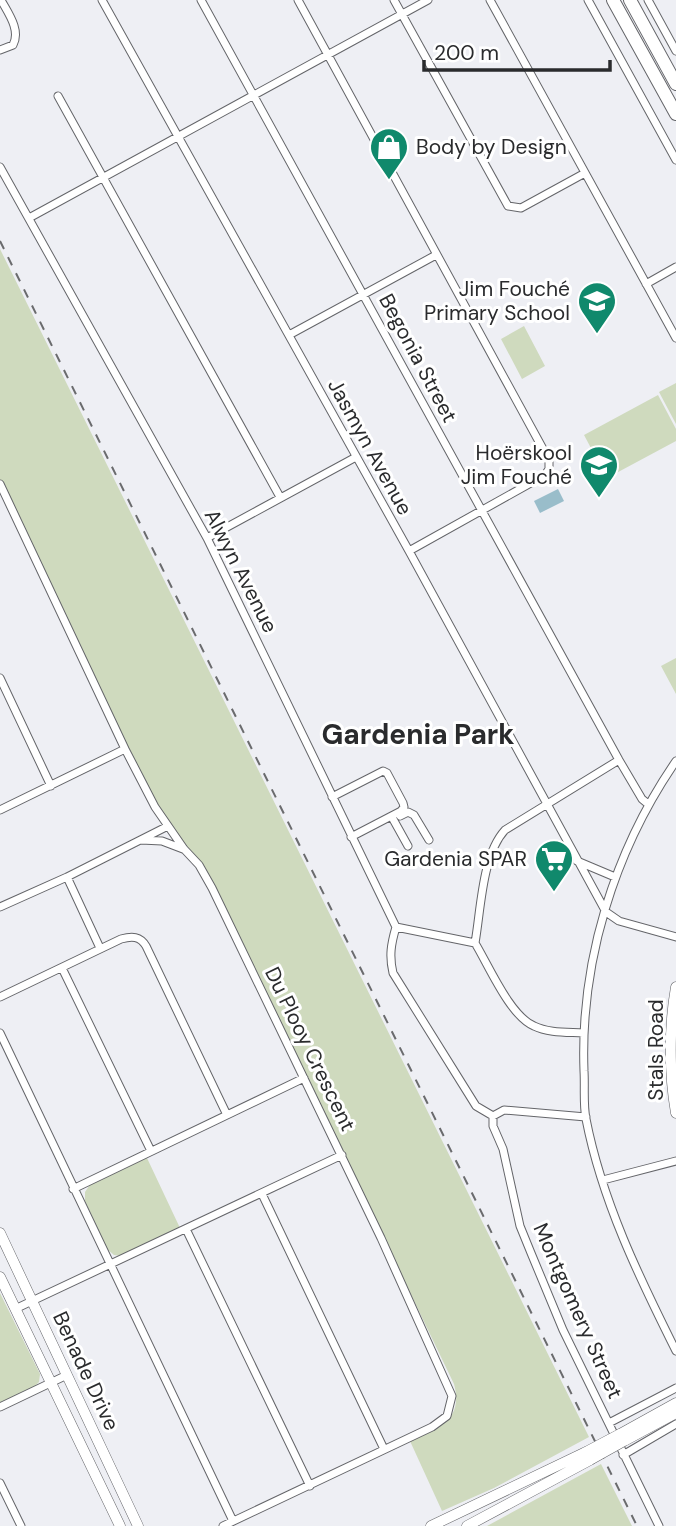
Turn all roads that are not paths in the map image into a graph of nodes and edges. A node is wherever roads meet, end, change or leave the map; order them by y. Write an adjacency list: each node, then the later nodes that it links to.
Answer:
1 (1, 0): 13 (street)
2 (102, 0): 20 (street, Jasmyn Avenue)
3 (201, 0): 18 (street, Begonia Street)
4 (298, 0): 15 (street)
5 (394, 0): 12 (street)
6 (428, 0): 12 (street)
7 (489, 0): 23 (street)
8 (588, 0): 21 (street)
9 (613, 0): 19 (highway)
10 (629, 0): 16 (highway)
11 (648, 0): 14 (street)
12 (402, 14): 15 (street); 23 (street)
13 (0, 50)
14 (676, 51)
15 (328, 55): 18 (street); 26 (street)
16 (676, 84)
17 (58, 96): 24 (street)
18 (254, 96): 20 (street); 29 (street, Begonia Street)
19 (676, 114)
20 (178, 138): 24 (street); 30 (street, Jasmyn Avenue)
21 (676, 160)
22 (0, 167): 25 (street, Alwyn Avenue)
23 (585, 173): 28 (street)
24 (103, 178): 25 (street); 34 (street)
25 (29, 218): 36 (street, Alwyn Avenue)
26 (436, 255): 29 (street); 35 (street)
27 (676, 267): 28 (street)
28 (646, 284): 31 (street)
29 (364, 294): 30 (street); 35 (street, Begonia Street)
30 (289, 335): 32 (street, Jasmyn Avenue)
31 (676, 338)
32 (356, 457): 34 (street); 37 (street, Jasmyn Avenue)
33 (0, 484): 39 (street, Du Plooy Crescent)
34 (280, 498): 36 (street)
35 (481, 511): 37 (street); 40 (street, Begonia Street)
36 (206, 538): 43 (street, Alwyn Avenue)
37 (409, 551): 45 (street, Jasmyn Avenue)
38 (0, 678): 42 (street)
39 (125, 749): 42 (street); 48 (street, Du Plooy Crescent)
40 (619, 760): 44 (street, Begonia Street); 45 (street)
41 (676, 761): 44 (street)
42 (51, 786): 46 (street)
43 (332, 797): 49 (street, Alwyn Avenue); 49 (street)
44 (648, 804): 56 (street)
45 (546, 805): 54 (street, Jasmyn Avenue); 61 (street)
46 (0, 810)
47 (393, 819): 49 (street); 51 (street); 52 (street)
48 (168, 825): 50 (street); 53 (street, Du Plooy Crescent)
49 (352, 839): 59 (street, Alwyn Avenue)
50 (138, 840): 53 (street); 55 (street)
51 (429, 840)
52 (408, 846)
53 (184, 849): 68 (street, Du Plooy Crescent)
54 (576, 860): 56 (street); 58 (street, Jasmyn Avenue)
55 (67, 877): 57 (street); 62 (street)
56 (615, 877): 58 (street)
57 (0, 907)
58 (606, 912): 60 (street); 67 (street)
59 (396, 927): 61 (street); 71 (street)
60 (676, 937)
61 (475, 943): 67 (street)
62 (100, 948): 63 (street); 70 (street)
63 (62, 968): 65 (street); 73 (street)
64 (676, 987): 69 (street, Stals Road)
65 (0, 997)
66 (0, 1033): 77 (street)
67 (583, 1033): 72 (street)
68 (304, 1078): 70 (street); 74 (street, Du Plooy Crescent)
69 (676, 1113)
70 (227, 1115): 73 (street)
71 (494, 1116): 72 (street); 92 (street, Montgomery Street)
72 (586, 1117): 76 (street)
73 (151, 1151): 77 (street)
74 (342, 1155): 78 (street); 95 (street, Du Plooy Crescent)
75 (676, 1161): 76 (street)
76 (603, 1180): 85 (street)
77 (73, 1189): 81 (street)
78 (262, 1194): 79 (street); 95 (street)
79 (186, 1229): 81 (street); 99 (street)
80 (0, 1233): 83 (street, Benade Drive)
81 (111, 1265): 83 (street); 100 (street)
82 (0, 1277): 84 (street, Benade Drive)
83 (32, 1302): 84 (street); 86 (street, Benade Drive)
84 (15, 1309): 87 (street, Benade Drive)
85 (676, 1352)
86 (67, 1375): 87 (street); 103 (street, Benade Drive)
87 (50, 1383): 90 (street); 102 (street, Benade Drive)
88 (676, 1388): 92 (street)
89 (676, 1402): 94 (street)
90 (0, 1408)
91 (676, 1413): 94 (street)
92 (609, 1423): 96 (street, Montgomery Street)
93 (676, 1424): 96 (street)
94 (622, 1438): 97 (street, bridge)
95 (384, 1449): 99 (street, Du Plooy Crescent)
96 (623, 1455): 107 (street, Montgomery Street)
97 (588, 1456): 105 (street); 106 (street)
98 (0, 1483): 101 (street)
99 (310, 1486): 100 (street, Du Plooy Crescent)
100 (233, 1521): 104 (street, Du Plooy Crescent)
101 (21, 1526)
102 (120, 1526)
103 (138, 1526)
104 (223, 1526)
105 (431, 1526)
106 (467, 1526)
107 (659, 1526)

